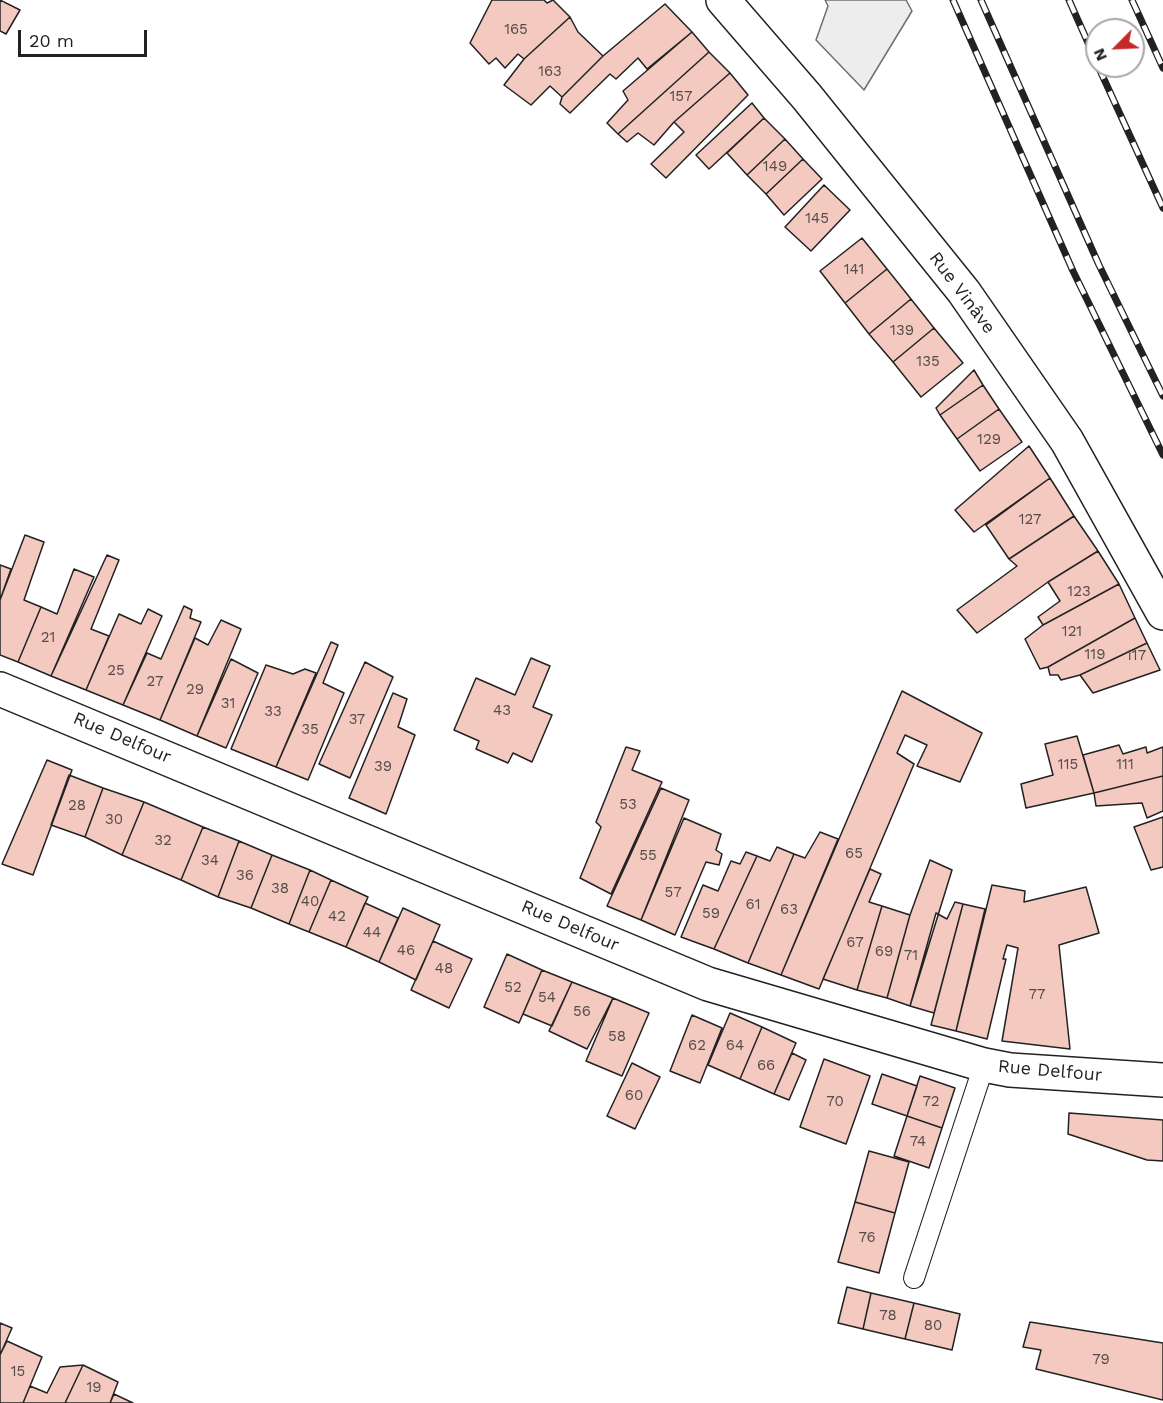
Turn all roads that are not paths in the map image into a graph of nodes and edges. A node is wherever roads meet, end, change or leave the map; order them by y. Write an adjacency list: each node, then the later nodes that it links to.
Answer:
1 (723, 0): 2 (street, Rue Vinâve)
2 (1163, 613)
3 (0, 689): 4 (street, Rue Delfour)
4 (984, 1065): 5 (street, Rue Delfour); 6 (lane)
5 (1163, 1080)
6 (914, 1278)

